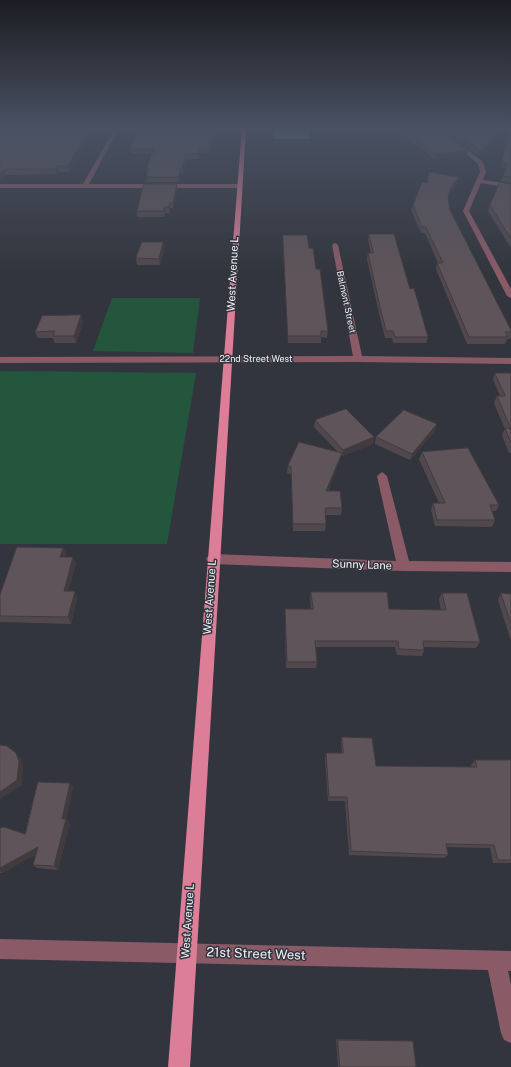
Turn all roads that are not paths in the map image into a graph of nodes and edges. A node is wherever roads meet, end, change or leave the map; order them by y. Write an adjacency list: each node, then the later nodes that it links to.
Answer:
1 (90, 178): 6 (street)
2 (239, 178): 7 (main road, West Avenue L)
3 (481, 178): 4 (street)
4 (480, 181): 8 (street); 10 (street)
5 (0, 186): 6 (street)
6 (85, 186): 7 (street)
7 (238, 186): 11 (main road, West Avenue L)
8 (511, 186)
9 (335, 245): 12 (street, Balmont Street)
10 (511, 296)
11 (228, 359): 12 (street, 22nd Street West); 13 (street, 22nd Street West); 16 (main road, West Avenue L)
12 (358, 359): 14 (street, 22nd Street West)
13 (0, 360)
14 (511, 361)
15 (382, 476): 17 (street)
16 (212, 559): 17 (street, Sunny Lane); 20 (main road, West Avenue L)
17 (404, 566): 18 (street, Sunny Lane)
18 (511, 567)
19 (0, 949): 20 (street, 21st Street West)
20 (186, 952): 21 (street, 21st Street West); 23 (main road, West Avenue L)
21 (503, 960): 22 (street)
22 (511, 1034)
23 (179, 1067)

